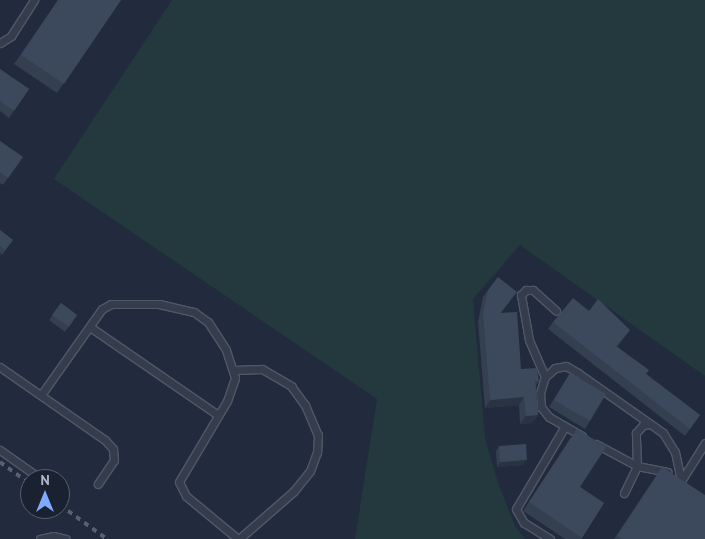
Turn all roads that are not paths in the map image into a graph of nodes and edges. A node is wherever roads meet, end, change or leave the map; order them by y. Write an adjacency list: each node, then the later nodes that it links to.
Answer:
1 (34, 0): 2 (lane)
2 (0, 43)
3 (556, 310): 7 (lane)
4 (90, 327): 6 (lane); 8 (lane); 9 (lane)
5 (0, 367): 8 (lane)
6 (234, 370): 9 (lane); 22 (lane)
7 (545, 377): 10 (lane); 11 (lane)
8 (41, 395): 17 (lane)
9 (218, 415): 22 (lane)
10 (650, 424): 14 (lane); 16 (lane)
11 (565, 426): 14 (lane); 23 (lane)
12 (705, 443): 16 (lane)
13 (0, 450): 15 (lane)
14 (638, 466): 16 (lane); 19 (lane)
15 (27, 469)
16 (681, 481): 18 (lane)
17 (98, 484)
18 (689, 486)
19 (624, 493)
20 (40, 539): 21 (lane)
21 (66, 539)
22 (238, 539)
23 (550, 539)

